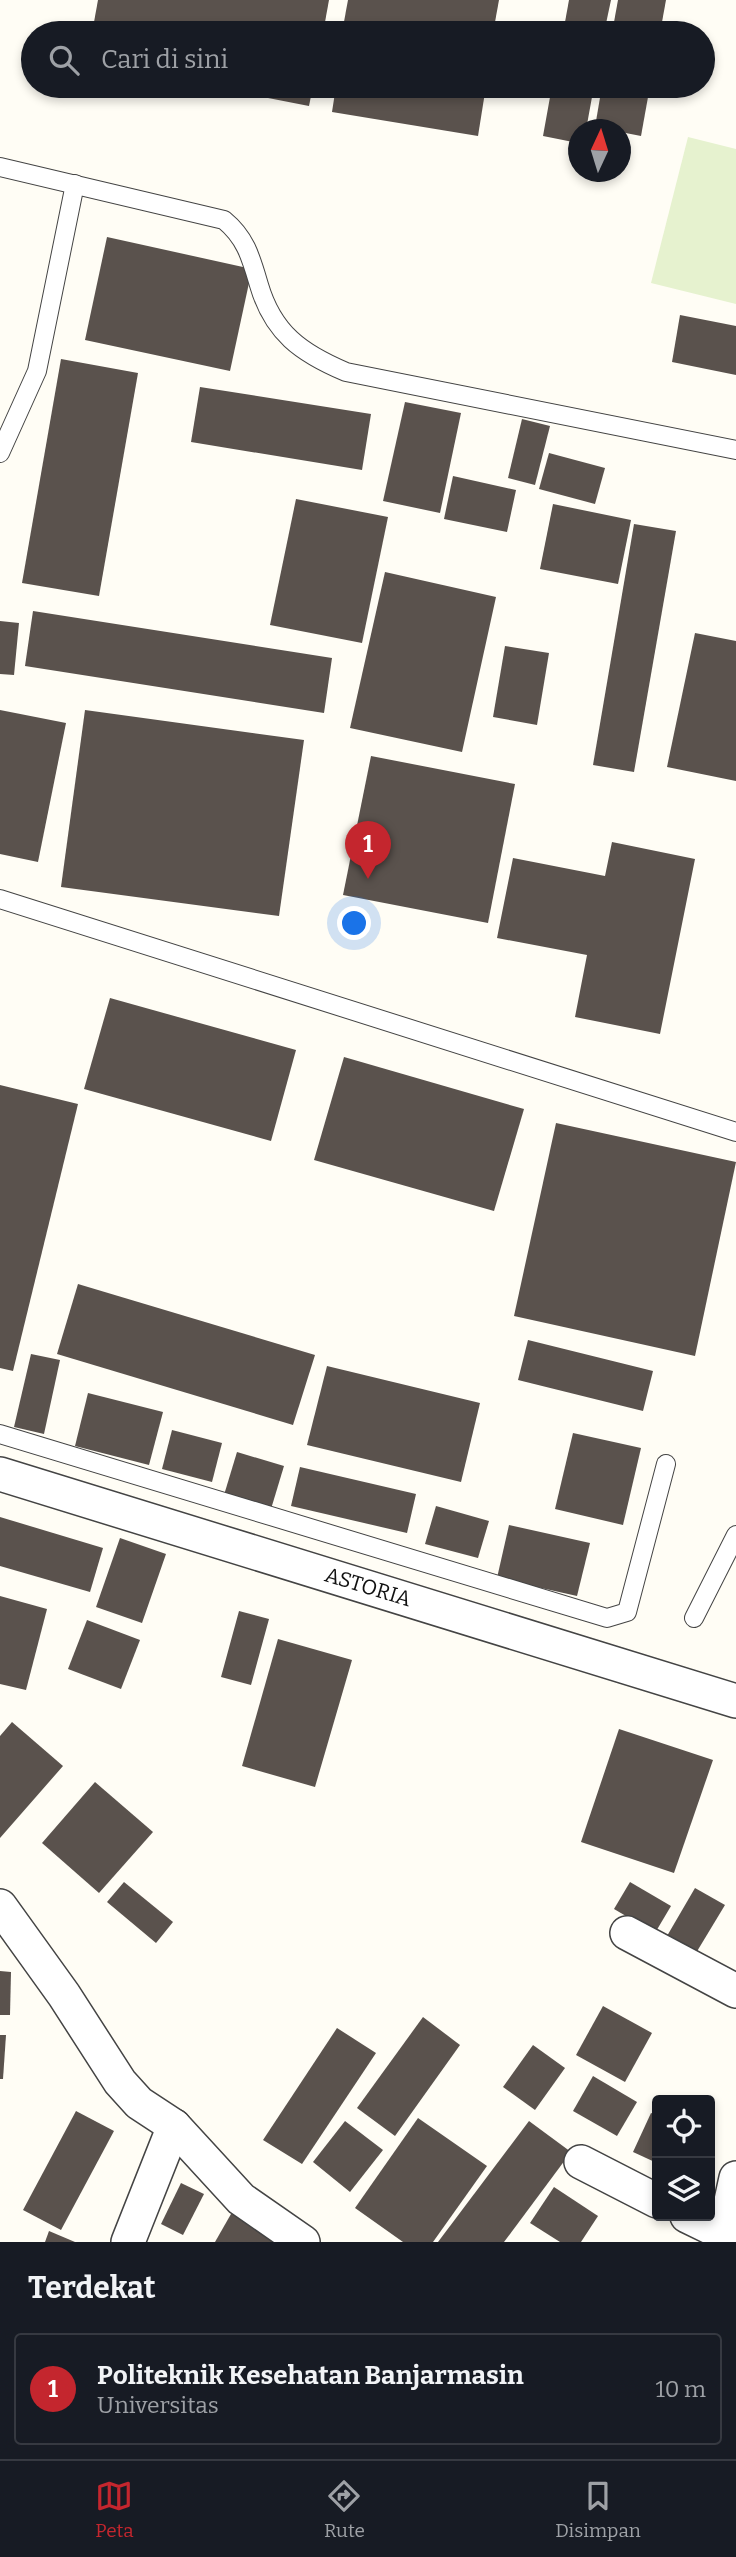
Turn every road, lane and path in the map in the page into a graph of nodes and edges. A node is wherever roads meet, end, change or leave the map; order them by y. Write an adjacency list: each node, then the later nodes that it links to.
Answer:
1 (0, 167): 2 (lane)
2 (75, 184): 3 (lane); 4 (lane)
3 (736, 450)
4 (0, 453)
5 (0, 899): 6 (lane)
6 (736, 1132)
7 (0, 1434): 8 (lane)
8 (666, 1464)
9 (0, 1474): 12 (street, ASTORIA)
10 (736, 1535): 11 (lane)
11 (695, 1618)
12 (736, 1701)
13 (0, 1906): 16 (street)
14 (627, 1933): 15 (street)
15 (736, 1991)
16 (174, 2126): 22 (street); 23 (street)
17 (580, 2162): 19 (street)
18 (736, 2178): 21 (street)
19 (652, 2198)
20 (695, 2221): 21 (street)
21 (723, 2238)
22 (128, 2242)
23 (303, 2242)

